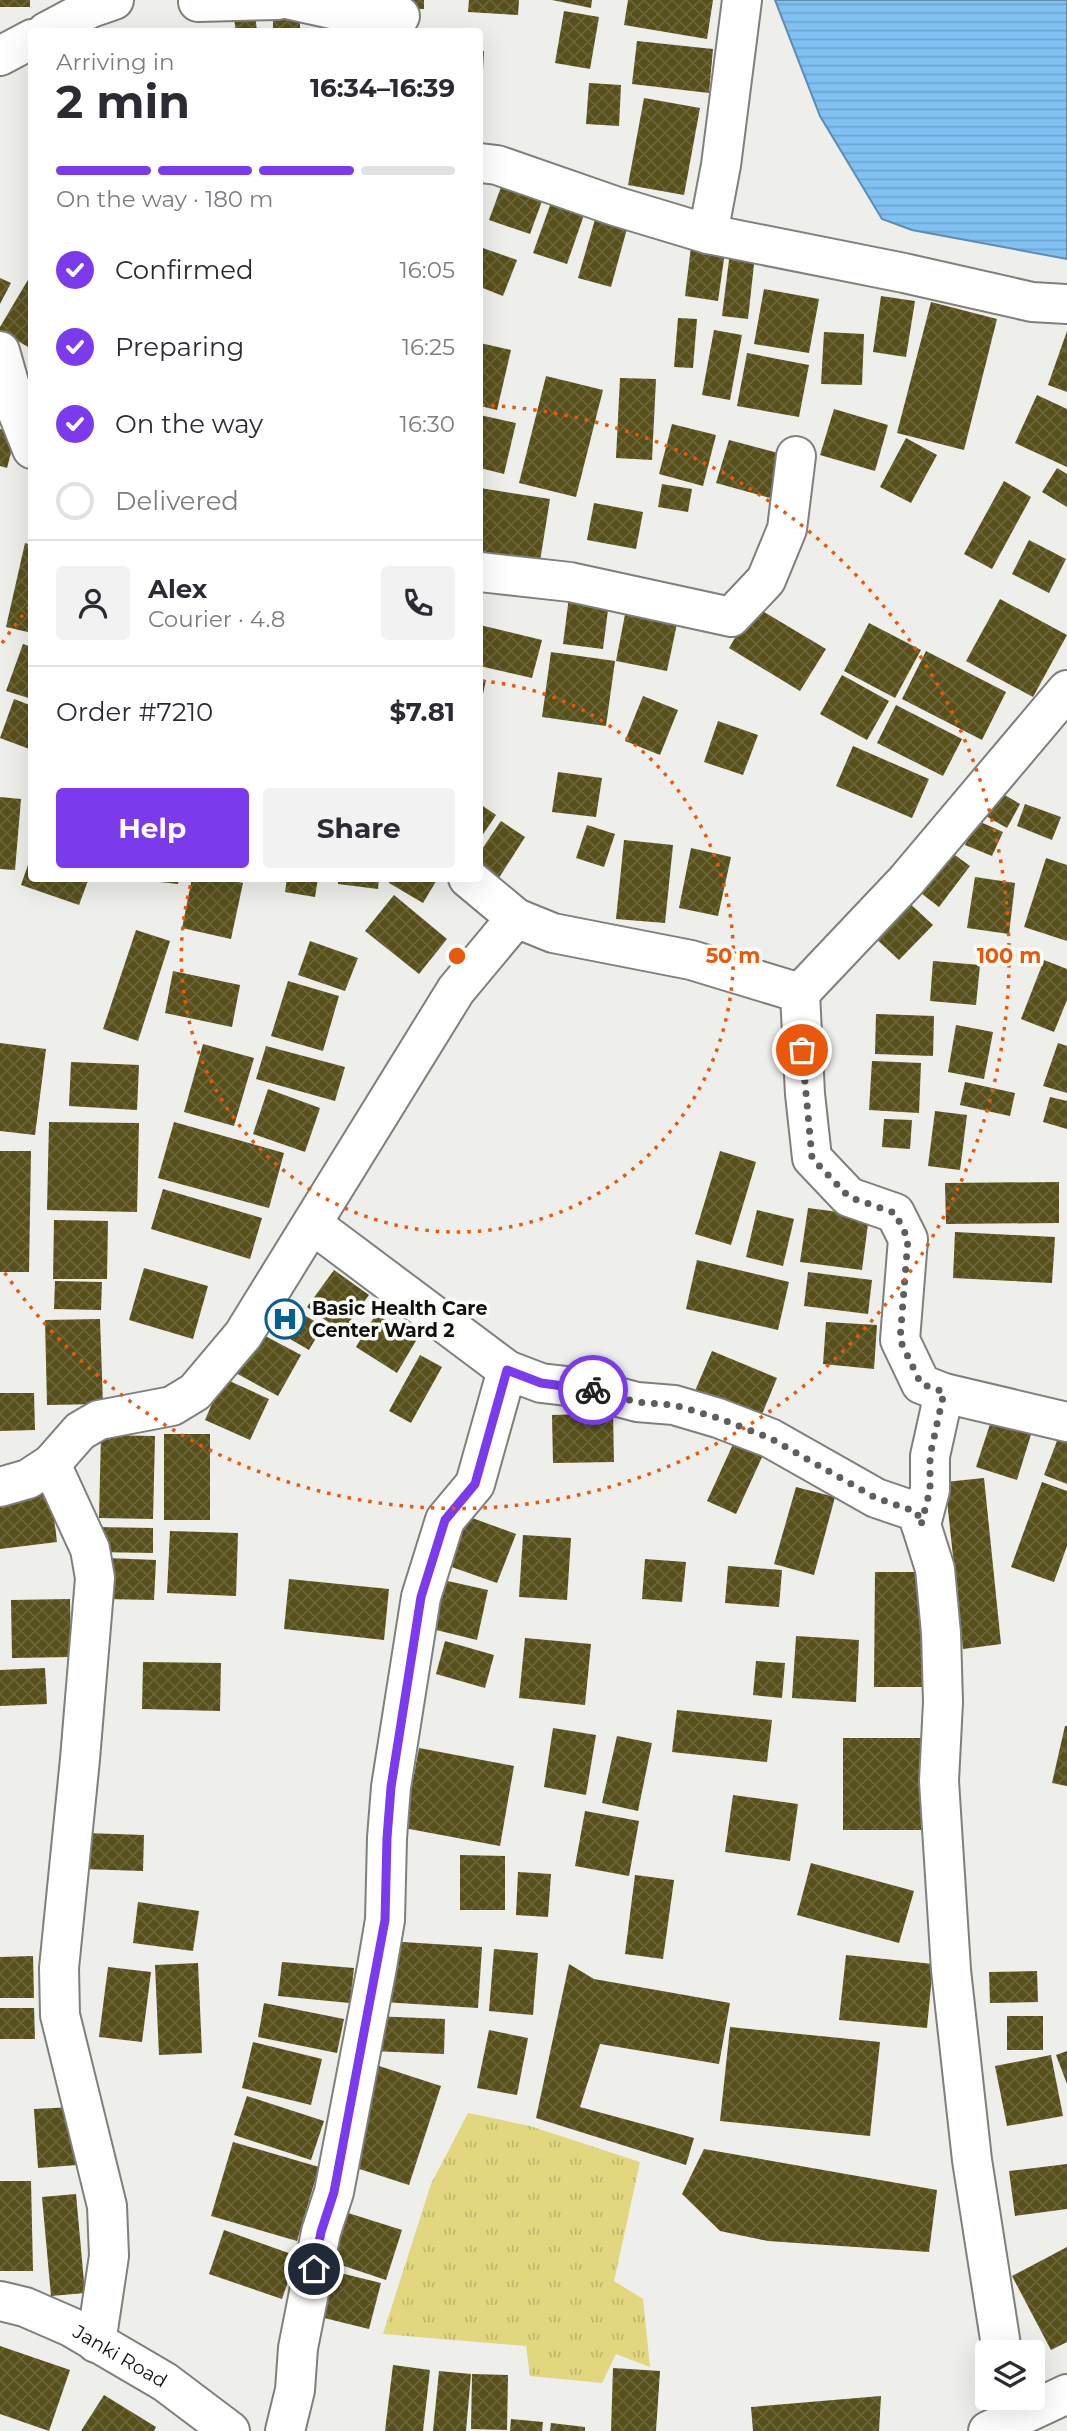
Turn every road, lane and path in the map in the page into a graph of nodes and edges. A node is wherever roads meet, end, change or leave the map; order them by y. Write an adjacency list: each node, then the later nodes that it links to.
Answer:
1 (114, 0): 7 (street)
2 (278, 0): 5 (street)
3 (291, 0): 6 (street)
4 (742, 0): 11 (street)
5 (198, 11)
6 (400, 16)
7 (54, 28)
8 (28, 41): 9 (street)
9 (0, 56)
10 (483, 163): 11 (street)
11 (708, 234): 12 (street)
12 (1067, 304)
13 (0, 351): 14 (street)
14 (28, 439)
15 (796, 456): 16 (street)
16 (483, 572)
17 (1067, 690): 20 (street)
18 (473, 882): 19 (street)
19 (516, 918): 20 (street); 21 (street)
20 (800, 993): 23 (street)
21 (312, 1224): 22 (street); 25 (street)
22 (507, 1370): 27 (street); 34 (street)
23 (944, 1392): 24 (street); 27 (street)
24 (1067, 1422)
25 (51, 1464): 26 (street); 30 (street)
26 (0, 1487)
27 (921, 1525): 29 (street)
28 (0, 2301): 30 (street, Janki Road)
29 (1000, 2340)
30 (96, 2343): 33 (street, Janki Road)
31 (1067, 2395): 32 (street)
32 (1003, 2416)
33 (230, 2431)
34 (285, 2431)

